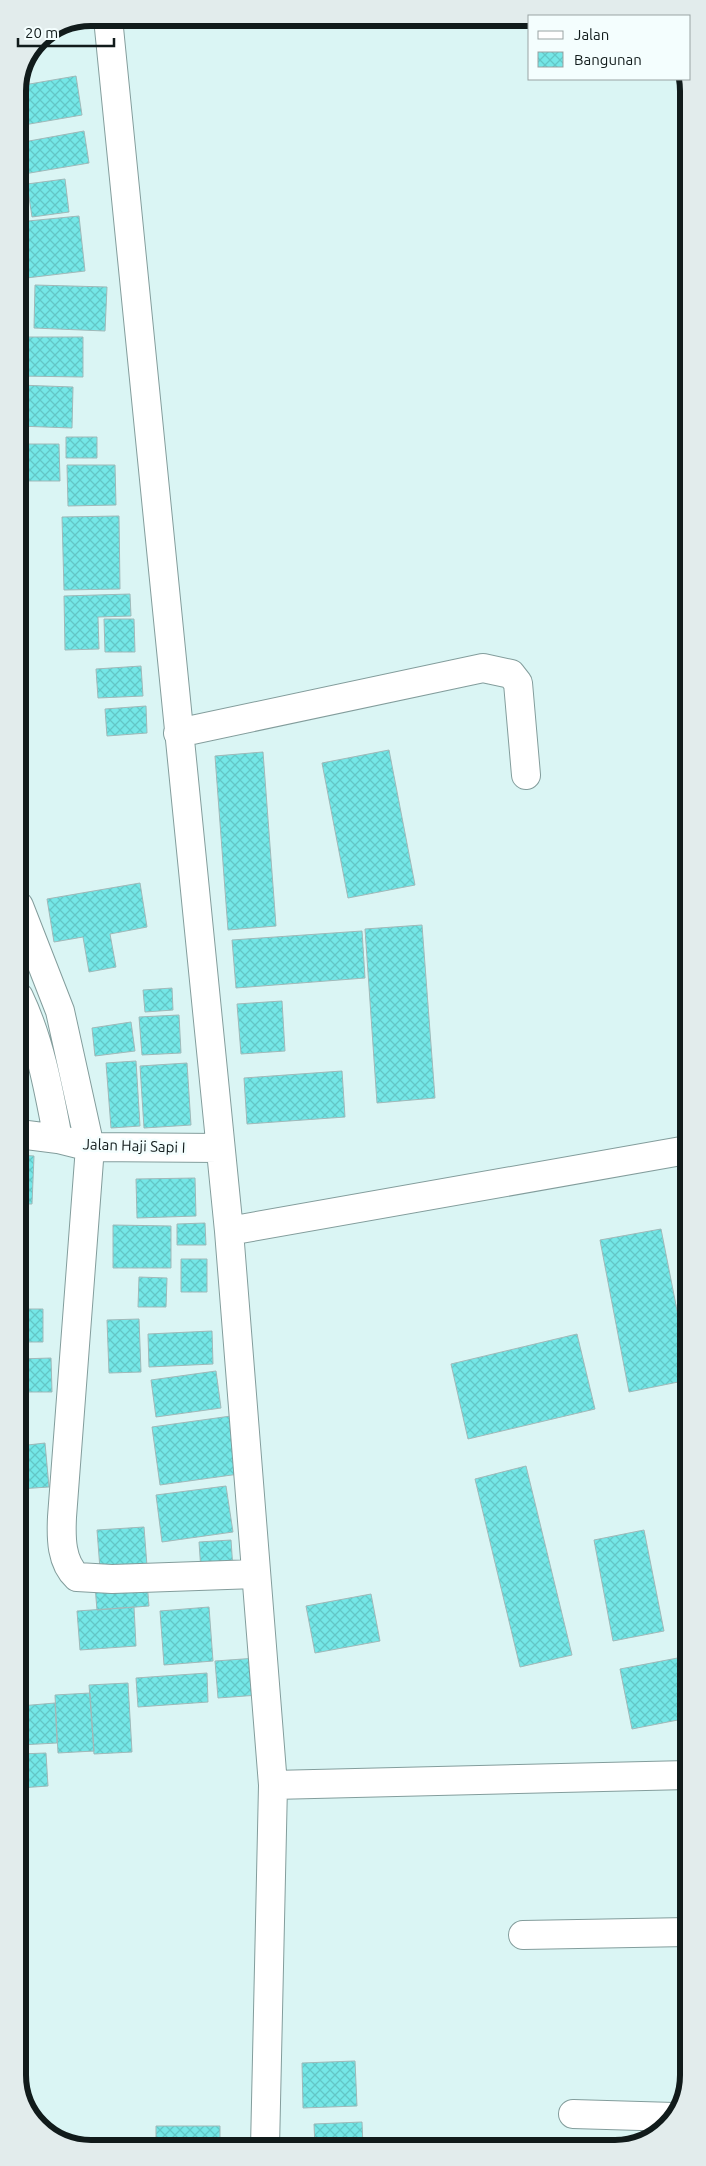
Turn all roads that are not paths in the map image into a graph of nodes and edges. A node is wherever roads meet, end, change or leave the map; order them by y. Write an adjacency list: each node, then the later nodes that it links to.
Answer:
1 (109, 26): 2 (street)
2 (178, 733): 3 (street); 9 (street)
3 (526, 775)
4 (26, 924): 8 (street)
5 (26, 1011): 7 (street)
6 (26, 1135): 7 (street, Jalan Haji Sapi I)
7 (58, 1139): 8 (street, Jalan Haji Sapi I)
8 (90, 1147): 9 (street, Jalan Haji Sapi I); 12 (street)
9 (220, 1148): 11 (street)
10 (680, 1151): 11 (street)
11 (229, 1230): 12 (street)
12 (256, 1574): 14 (street)
13 (680, 1775): 14 (street)
14 (273, 1785): 19 (street)
15 (680, 1932): 16 (street)
16 (523, 1935)
17 (573, 2114): 18 (street)
18 (664, 2117)
19 (265, 2140)

